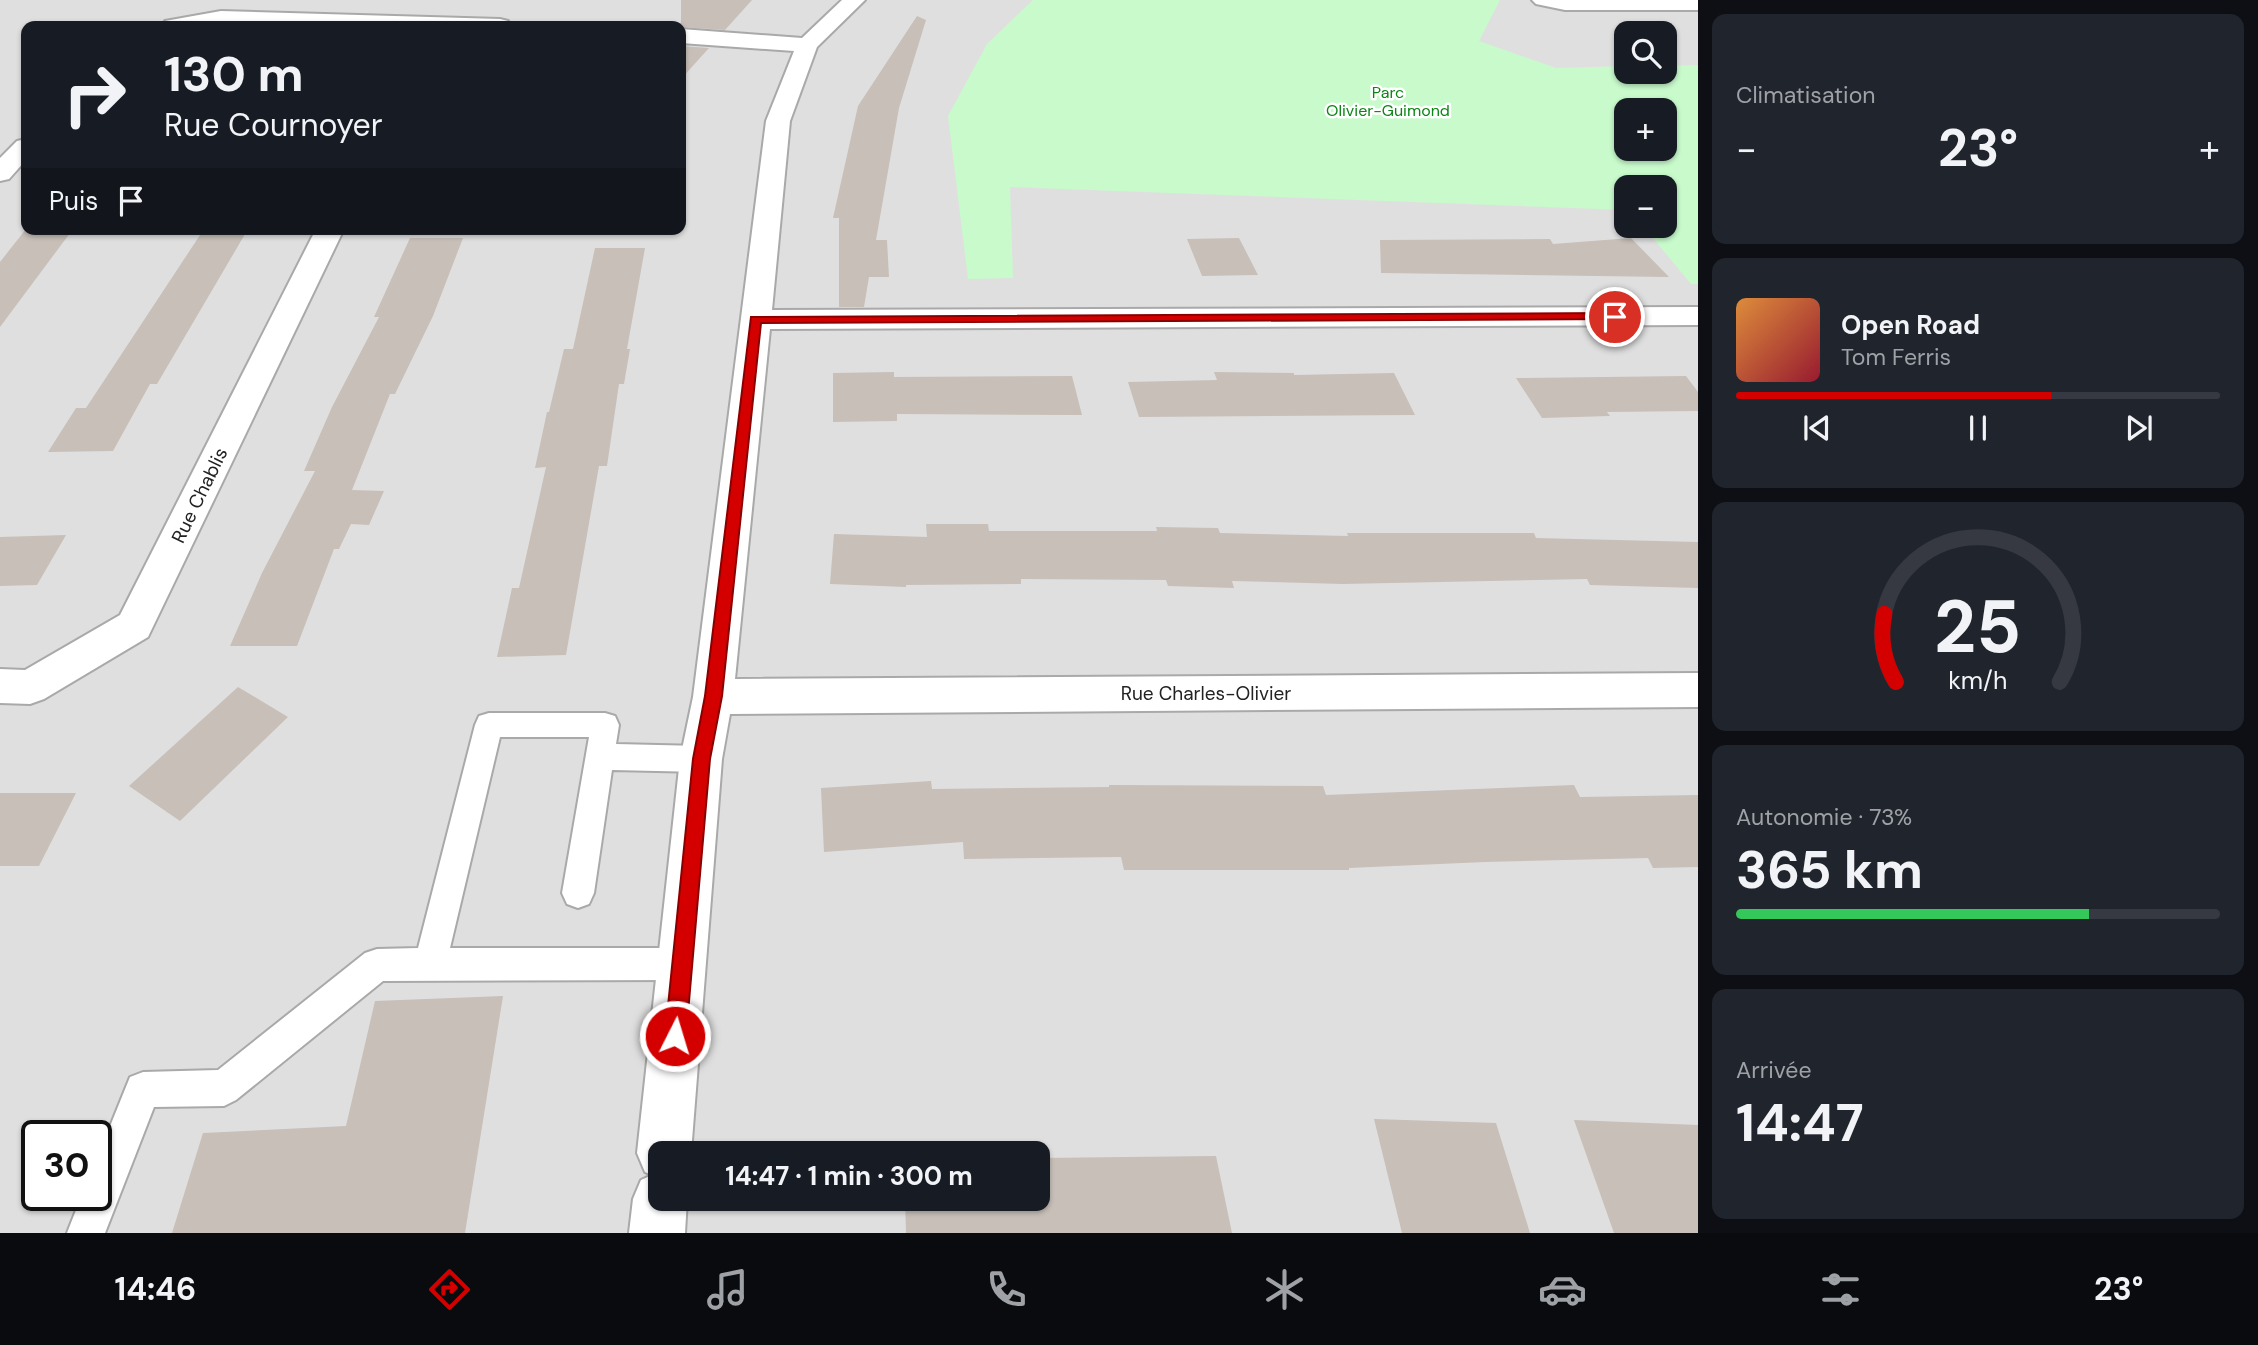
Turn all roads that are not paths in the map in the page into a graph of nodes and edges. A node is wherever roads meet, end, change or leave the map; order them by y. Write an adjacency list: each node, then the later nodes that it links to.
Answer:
1 (854, 0): 7 (street)
2 (1543, 0): 3 (street)
3 (1698, 4)
4 (203, 21): 5 (street)
5 (311, 21)
6 (686, 36): 7 (street)
7 (807, 45): 12 (street)
8 (21, 151): 9 (street)
9 (0, 173)
10 (327, 235): 13 (street, Rue Chablis)
11 (1698, 316): 12 (street)
12 (756, 320): 15 (street)
13 (0, 686)
14 (1698, 690): 15 (street, Rue Charles-Olivier)
15 (713, 696): 17 (street)
16 (600, 757): 17 (lane); 18 (lane); 19 (lane)
17 (701, 759): 20 (street)
18 (578, 893)
19 (430, 964): 20 (lane); 23 (lane)
20 (682, 964): 21 (street)
21 (665, 1141)
22 (659, 1211): 24 (street)
23 (86, 1233)
24 (657, 1233)

